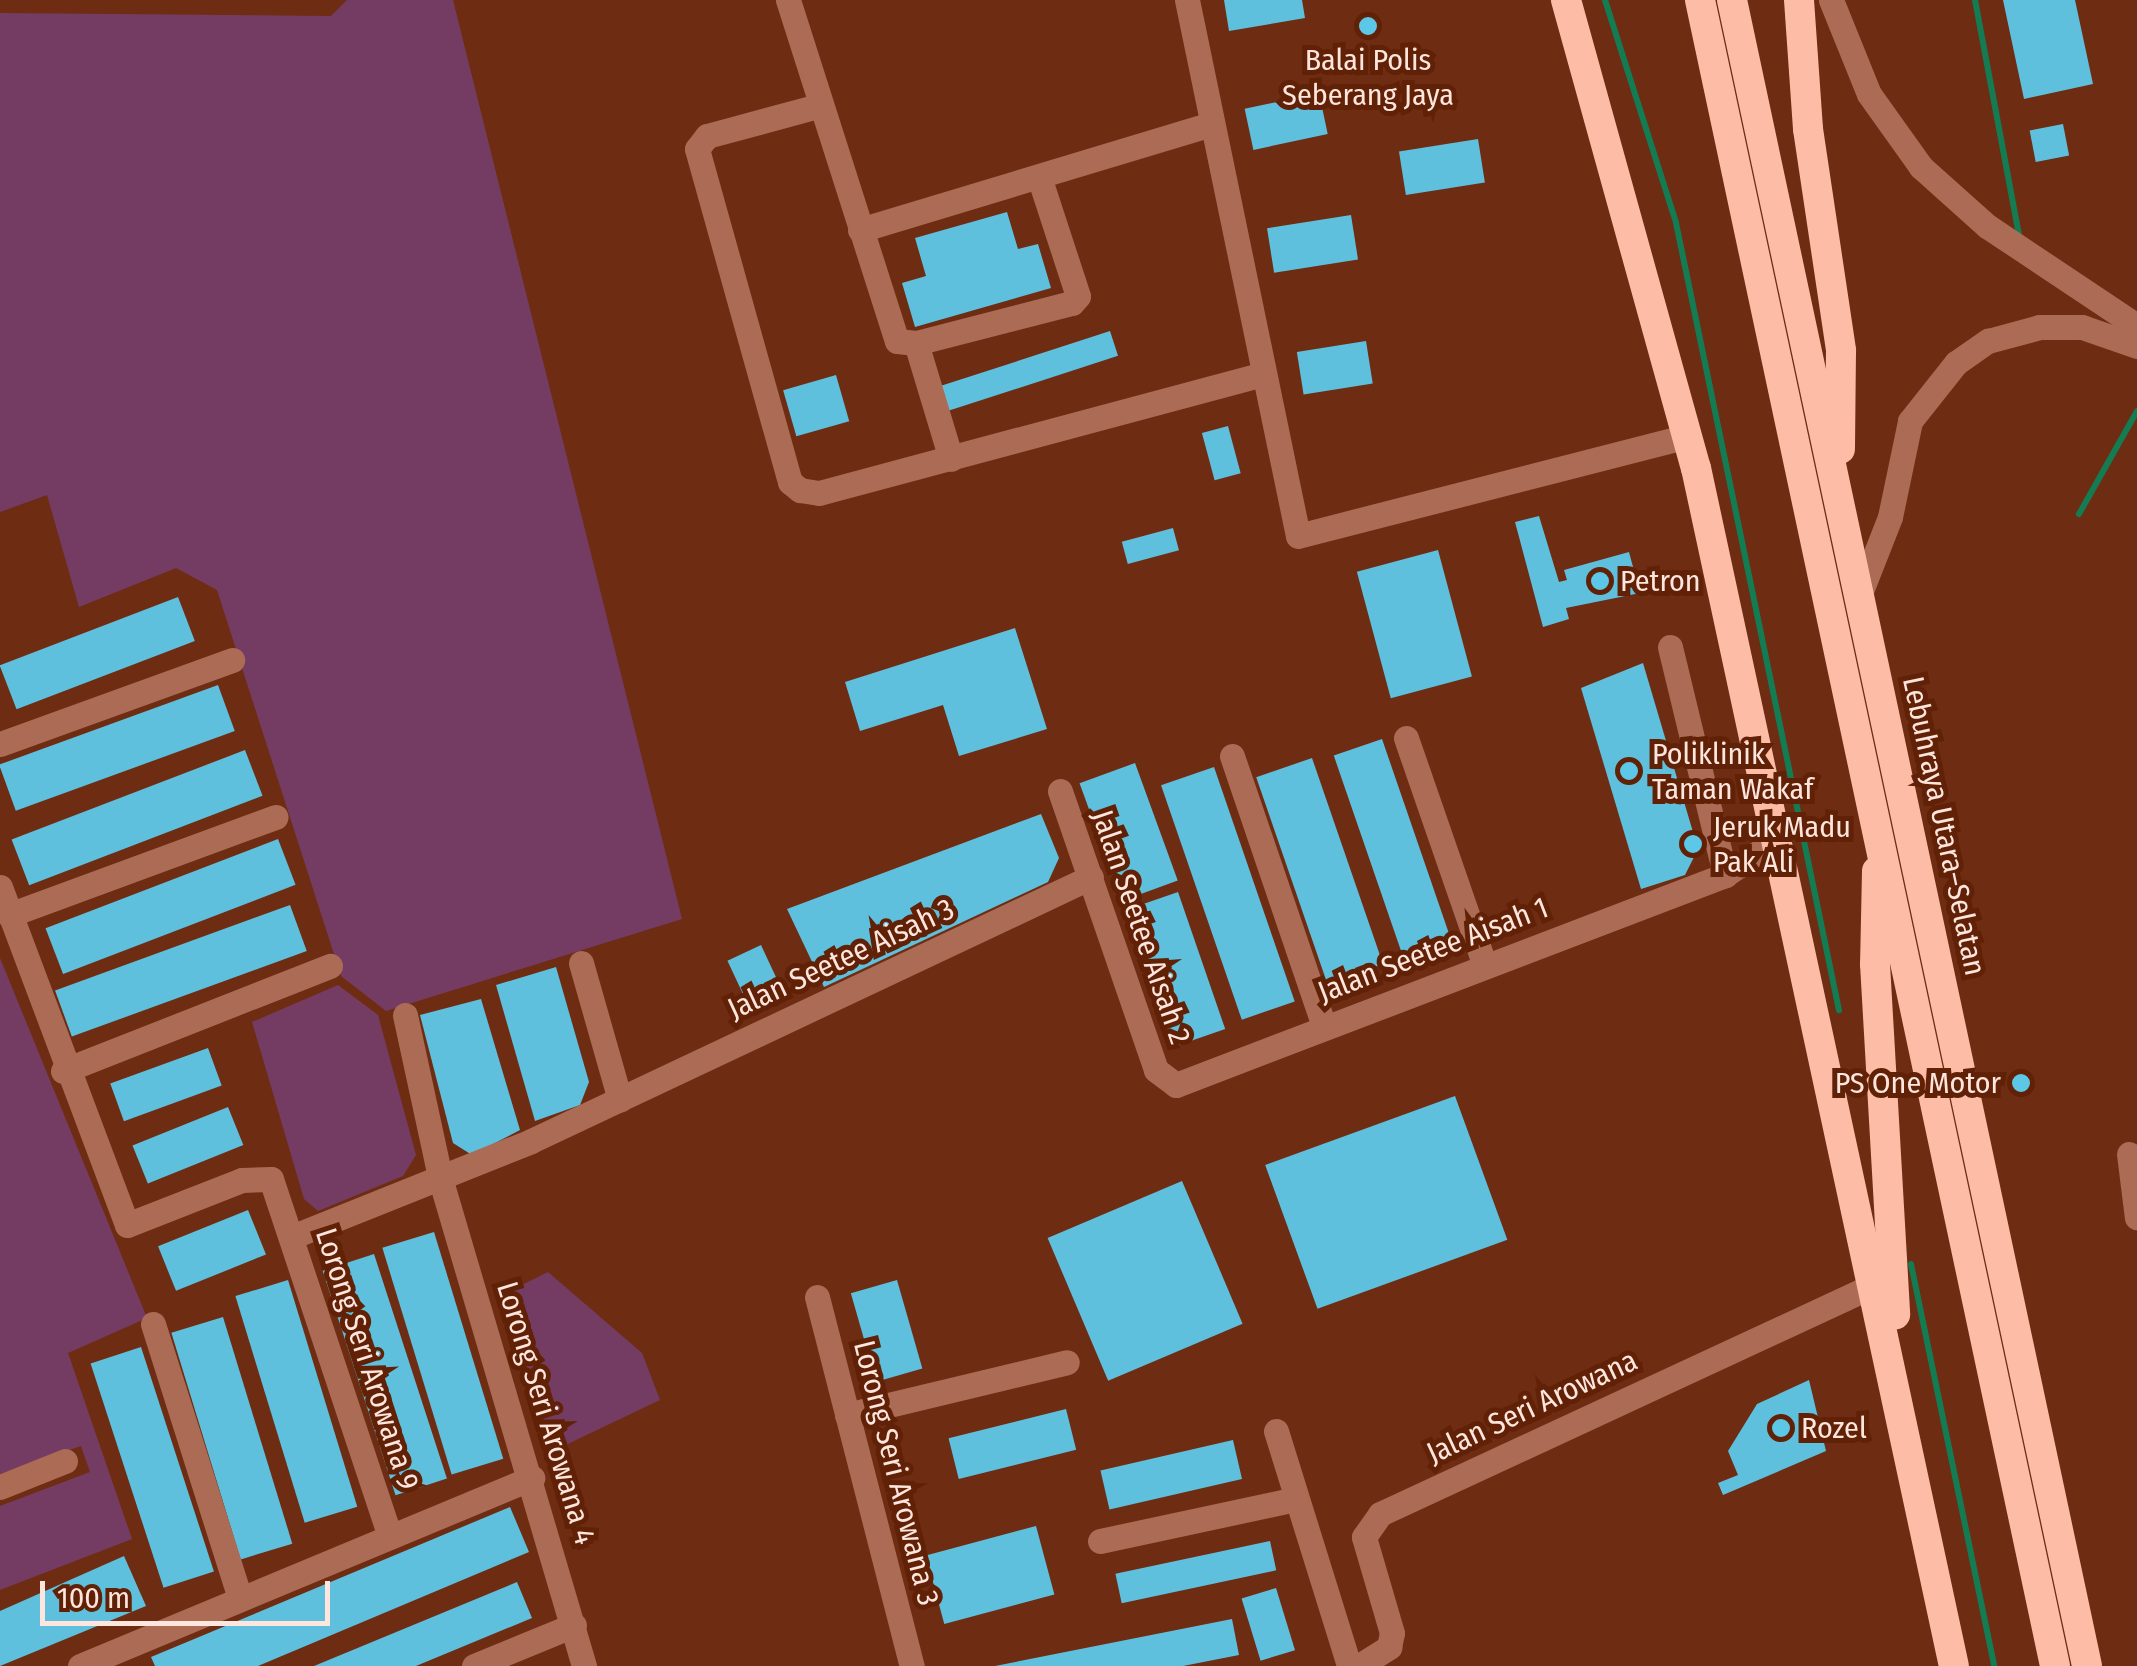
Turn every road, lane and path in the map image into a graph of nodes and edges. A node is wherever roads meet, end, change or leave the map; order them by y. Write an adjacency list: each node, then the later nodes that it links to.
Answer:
1 (788, 0): 8 (street)
2 (1187, 0): 9 (street)
3 (1566, 0): 16 (highway)
4 (1799, 0): 18 (highway)
5 (1832, 0): 12 (street)
6 (1733, 4): 18 (highway, Lebuhraya Utara–Selatan)
7 (1702, 8): 28 (highway)
8 (818, 106): 11 (street); 17 (street)
9 (1210, 124): 10 (street); 15 (street)
10 (1039, 176): 11 (street); 13 (street)
11 (860, 230): 13 (street)
12 (2137, 326)
13 (916, 343): 17 (street)
14 (2137, 346): 19 (street)
15 (1262, 374): 16 (street); 17 (street)
16 (1688, 436): 27 (highway)
17 (950, 459)
18 (1836, 476): 19 (highway, Lebuhraya Utara–Selatan)
19 (1861, 590): 71 (highway, Lebuhraya Utara–Selatan)
20 (1670, 647): 29 (street)
21 (232, 660): 23 (street)
22 (1406, 738): 36 (street)
23 (0, 744)
24 (1232, 756): 38 (street)
25 (1060, 791): 30 (street, Jalan Seetee Aisah 2)
26 (276, 817): 33 (street)
27 (1775, 820): 29 (street, Jalan Seetee Aisah 1); 32 (highway)
28 (1880, 838): 50 (highway); 70 (highway)
29 (1725, 875): 32 (street, Jalan Seetee Aisah 1); 36 (street, Jalan Seetee Aisah 1)
30 (1091, 877): 40 (street, Jalan Seetee Aisah 2); 41 (street, Jalan Seetee Aisah 3)
31 (0, 887): 33 (street)
32 (1794, 903): 46 (highway)
33 (9, 915): 39 (street)
34 (581, 962): 41 (street)
35 (330, 966): 39 (street)
36 (1484, 966): 38 (street, Jalan Seetee Aisah 1)
37 (406, 1015): 43 (street, Lorong Seri Arowana 4)
38 (1324, 1026): 40 (street, Jalan Seetee Aisah 1)
39 (63, 1071): 45 (street, Lorong Seri Arowana 9)
40 (1165, 1083)
41 (620, 1100): 43 (street, Jalan Seetee Aisah 3)
42 (2129, 1154): 44 (street)
43 (441, 1180): 45 (street, Jalan Seetee Aisah 3); 54 (street, Lorong Seri Arowana 4)
44 (2137, 1218)
45 (294, 1236): 57 (street, Lorong Seri Arowana 9)
46 (1874, 1285): 50 (highway); 67 (street, Jalan Seri Arowana)
47 (817, 1296): 51 (street, Lorong Seri Arowana 3)
48 (153, 1324): 59 (street)
49 (1067, 1362): 51 (street)
50 (1897, 1391): 60 (highway)
51 (847, 1416): 65 (street, Lorong Seri Arowana 3)
52 (1276, 1431): 56 (street)
53 (65, 1461): 55 (street)
54 (532, 1478): 57 (street); 61 (street, Lorong Seri Arowana 4)
55 (0, 1488)
56 (1296, 1499): 58 (street); 66 (street)
57 (390, 1537): 59 (street)
58 (1100, 1542)
59 (240, 1599): 62 (street)
60 (1943, 1612): 68 (highway); 69 (highway)
61 (574, 1625): 63 (street); 64 (street, Lorong Seri Arowana 4)
62 (80, 1666)
63 (474, 1666)
64 (584, 1666)
65 (912, 1666)
66 (1349, 1666)
67 (1359, 1666)
68 (1954, 1666)
69 (1962, 1666)
70 (2055, 1666)
71 (2087, 1666)

